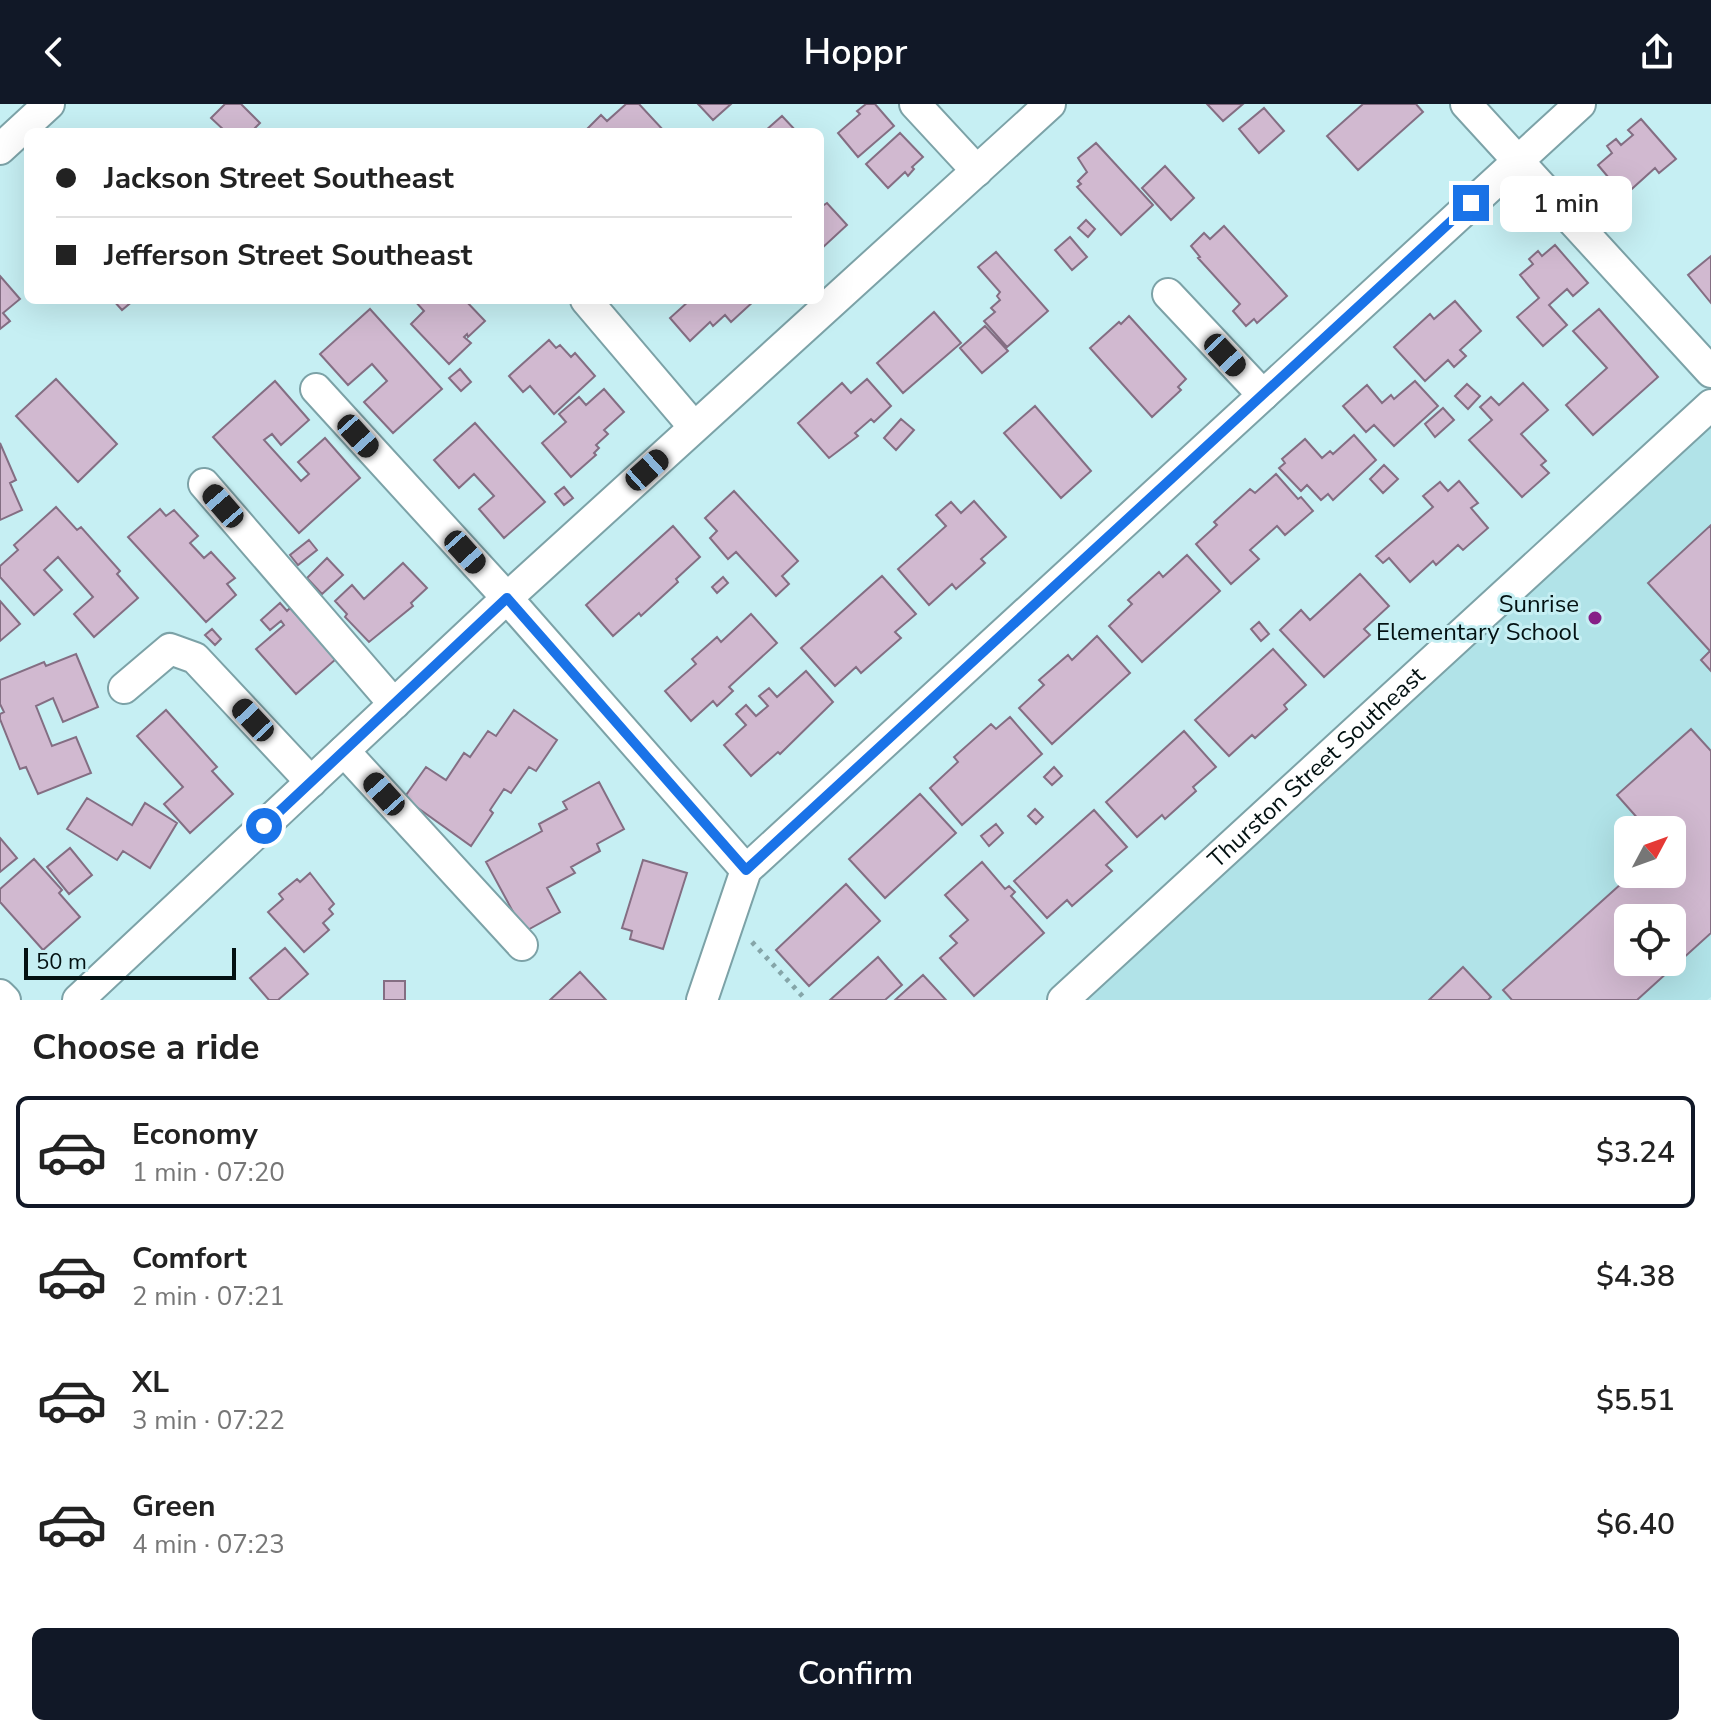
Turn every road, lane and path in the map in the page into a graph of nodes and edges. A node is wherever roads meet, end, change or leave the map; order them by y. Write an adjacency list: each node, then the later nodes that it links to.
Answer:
1 (49, 104): 6 (street)
2 (915, 104): 8 (street)
3 (1050, 104): 8 (street)
4 (1466, 104): 7 (street)
5 (1580, 104): 7 (street)
6 (0, 149)
7 (1517, 161): 11 (street); 13 (street)
8 (977, 171): 15 (street)
9 (1168, 294): 13 (street)
10 (589, 304): 15 (street)
11 (1711, 372)
12 (316, 389): 17 (street)
13 (1263, 395): 22 (street)
14 (1711, 405): 30 (street, Thurston Street Southeast)
15 (694, 427): 17 (street)
16 (204, 484): 19 (street)
17 (507, 598): 19 (street); 22 (street)
18 (124, 688): 21 (street)
19 (394, 704): 20 (street)
20 (344, 751): 21 (street); 24 (street)
21 (311, 782): 27 (street)
22 (746, 870): 23 (street)
23 (730, 917): 28 (street); 29 (path)
24 (522, 945)
25 (0, 995): 26 (street)
26 (5, 1000)
27 (78, 1000)
28 (702, 1000)
29 (806, 1000)
30 (1063, 1000)

